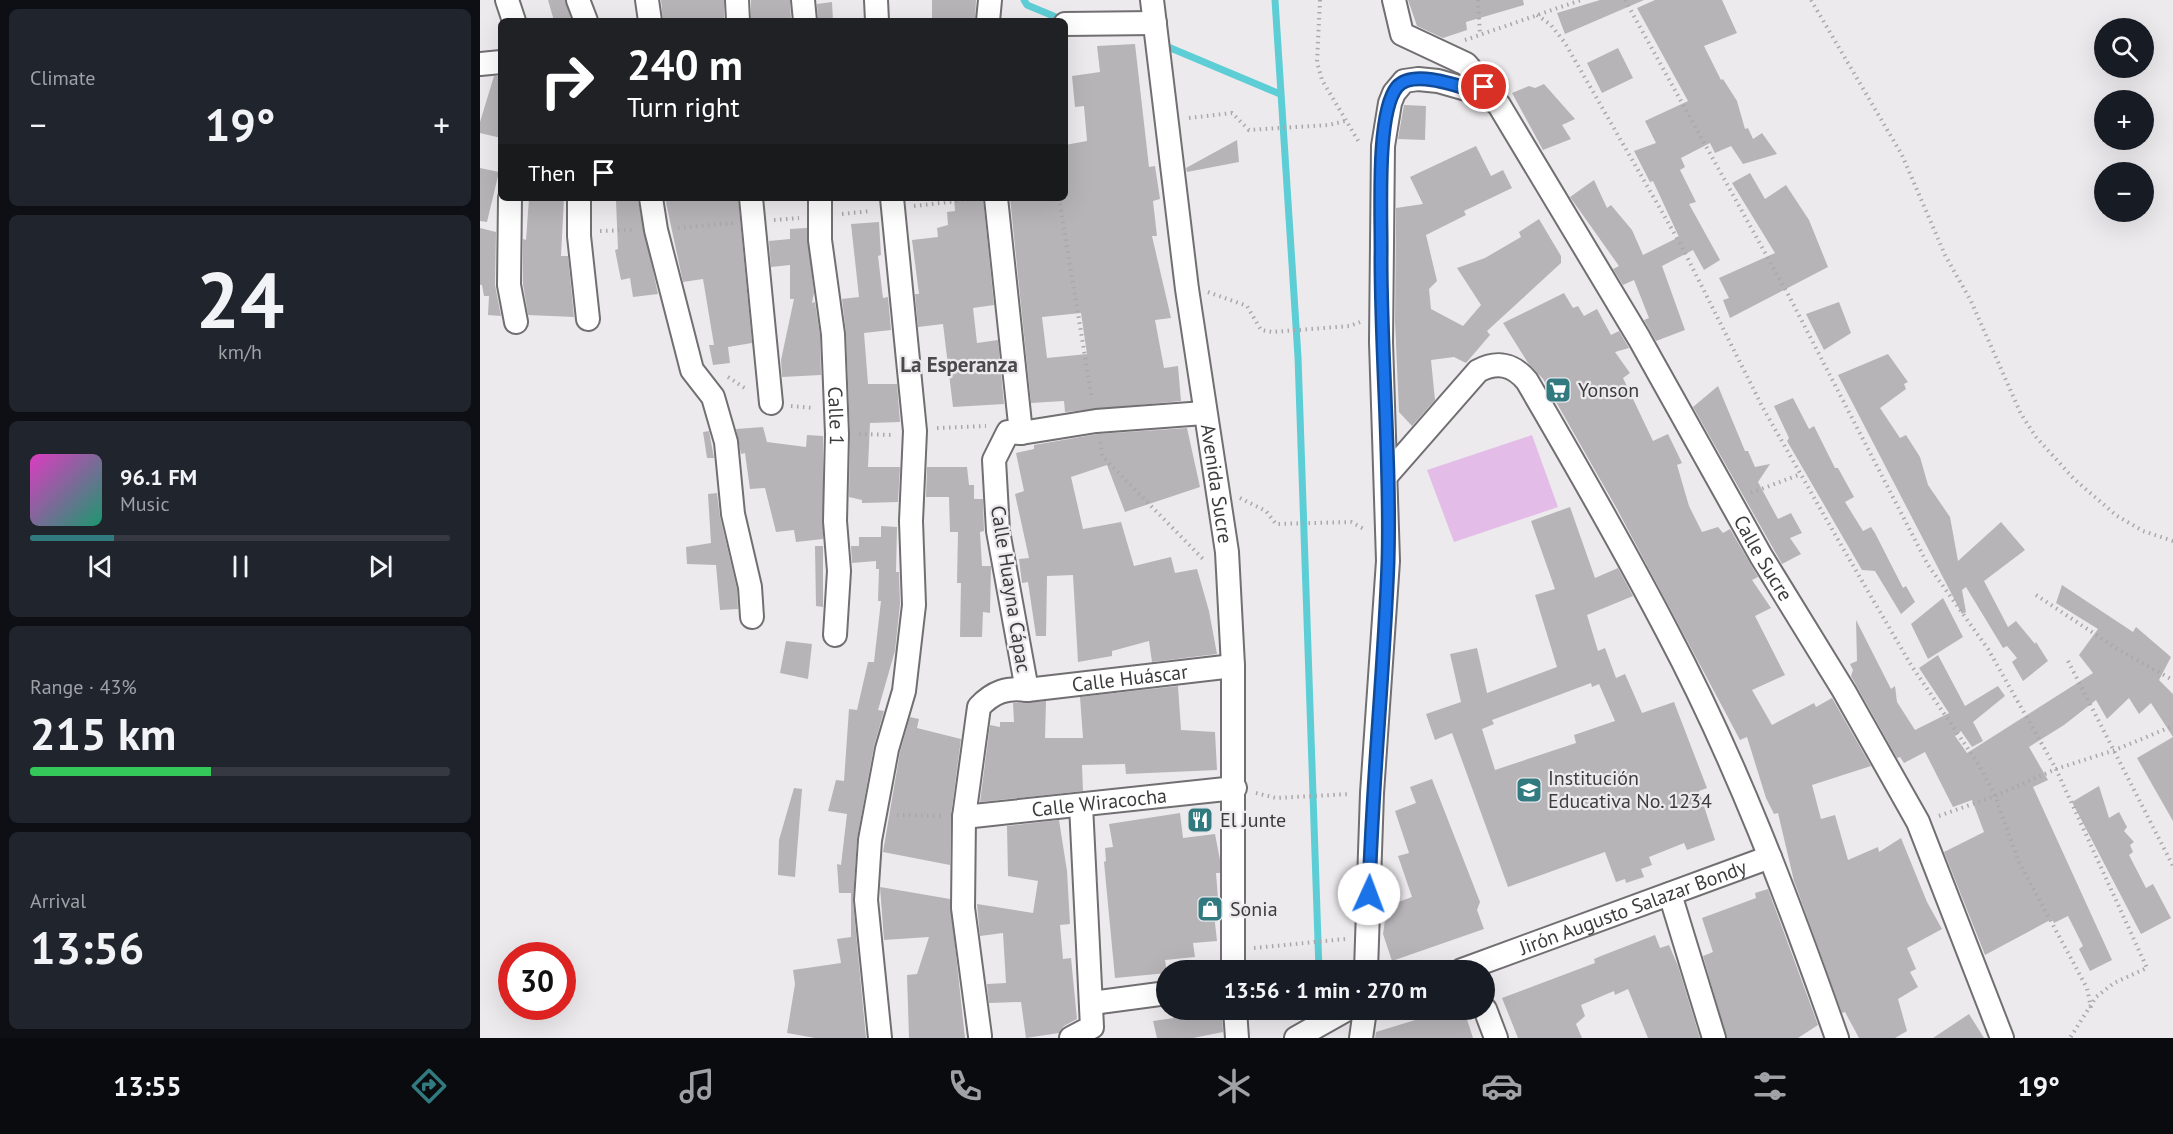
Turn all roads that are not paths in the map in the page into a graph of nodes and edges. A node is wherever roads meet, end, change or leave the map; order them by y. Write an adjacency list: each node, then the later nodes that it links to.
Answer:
1 (507, 0): 10 (street)
2 (578, 0): 11 (street)
3 (647, 0): 12 (street)
4 (736, 0): 13 (street)
5 (803, 0): 14 (street)
6 (876, 0): 15 (street)
7 (990, 0): 16 (street)
8 (1152, 0): 17 (street, Avenida Sucre)
9 (1394, 0): 19 (street, Calle Sucre)
10 (513, 18)
11 (585, 18)
12 (650, 18)
13 (738, 18)
14 (805, 18)
15 (877, 18)
16 (988, 18)
17 (1155, 23): 18 (street); 30 (street, Avenida Sucre)
18 (1068, 24)
19 (1487, 95): 32 (street); 60 (street, Calle Sucre)
20 (510, 201): 28 (street)
21 (579, 201): 27 (street)
22 (651, 201): 33 (street)
23 (751, 201): 29 (street)
24 (986, 201): 31 (street)
25 (892, 203): 52 (street)
26 (821, 207): 34 (street, Calle 1)
27 (588, 319)
28 (516, 322)
29 (771, 403)
30 (1204, 412): 31 (street, Calle Huayna Cápac); 35 (street, Avenida Sucre)
31 (1021, 433): 36 (street, Calle Huayna Cápac)
32 (1387, 475): 40 (street); 43 (street)
33 (752, 617)
34 (835, 635)
35 (1233, 666): 36 (street, Calle Huáscar); 37 (street, Avenida Sucre)
36 (1027, 690): 39 (street, Calle Huáscar)
37 (1235, 788): 38 (street, Calle Wiracocha); 42 (street, Avenida Sucre)
38 (1081, 805): 39 (street, Calle Wiracocha); 46 (street)
39 (964, 817): 51 (street, Calle Huáscar)
40 (1770, 857): 41 (street, Jirón Augusto Salazar Bondy); 59 (street)
41 (1670, 894): 44 (street, Jirón Augusto Salazar Bondy); 58 (street)
42 (1233, 960)
43 (1366, 960)
44 (1494, 960)
45 (1156, 994): 46 (street)
46 (1092, 1003): 53 (street)
47 (1235, 1020): 54 (street)
48 (1328, 1020): 55 (street)
49 (1364, 1020): 56 (street)
50 (1489, 1020): 57 (street)
51 (980, 1036)
52 (880, 1038)
53 (1071, 1038)
54 (1237, 1038)
55 (1296, 1038)
56 (1361, 1038)
57 (1496, 1038)
58 (1714, 1038)
59 (1837, 1038)
60 (2002, 1038)

